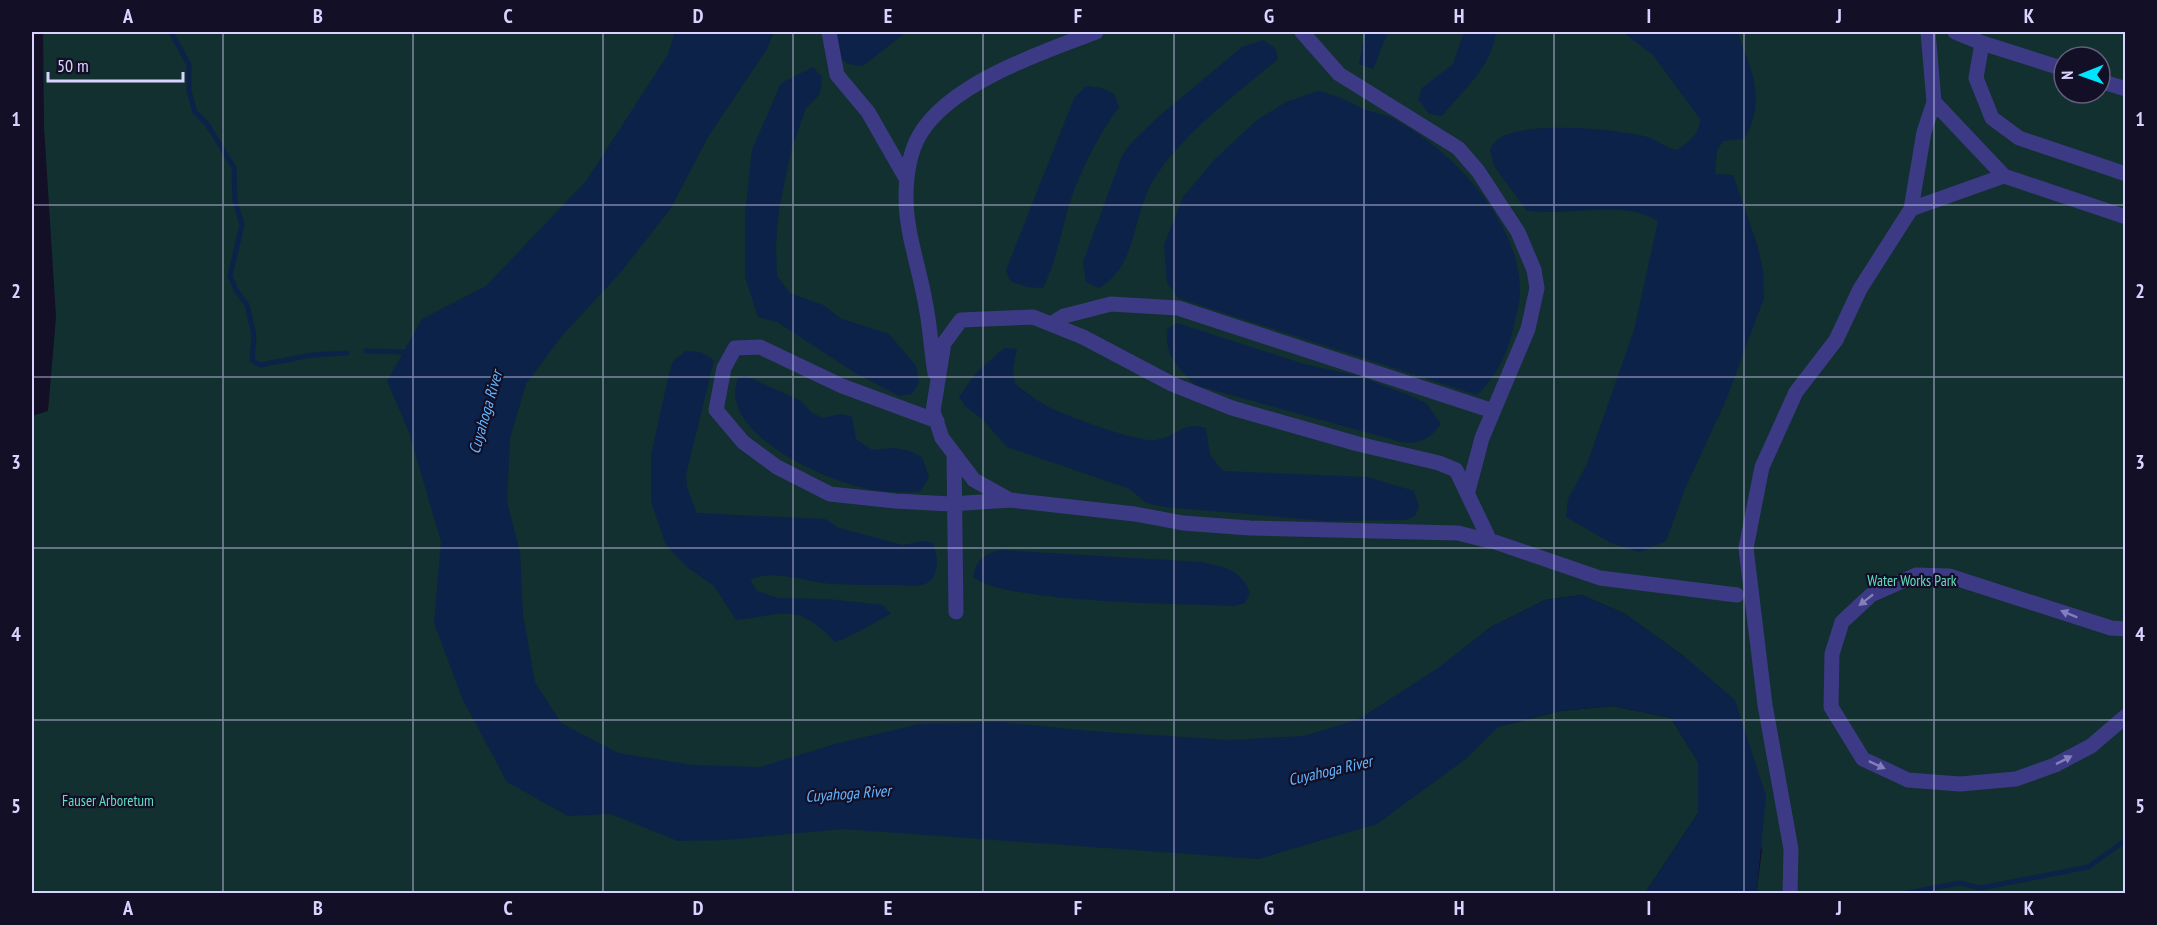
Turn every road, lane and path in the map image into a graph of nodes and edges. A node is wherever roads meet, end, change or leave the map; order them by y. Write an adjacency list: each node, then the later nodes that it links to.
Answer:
1 (829, 32): 11 (lane)
2 (1096, 32): 11 (lane)
3 (1302, 32): 16 (lane)
4 (1928, 32): 8 (lane)
5 (1955, 32): 6 (lane)
6 (1982, 43): 7 (lane); 9 (lane)
7 (2052, 65)
8 (1934, 102): 10 (lane); 12 (lane)
9 (2126, 174)
10 (2004, 176): 12 (lane); 13 (lane)
11 (907, 180): 15 (lane)
12 (1911, 208): 27 (lane)
13 (2126, 217)
14 (1051, 324): 15 (lane); 16 (lane); 19 (lane)
15 (936, 379): 17 (lane)
16 (1493, 411): 19 (lane)
17 (937, 422): 18 (lane); 21 (lane)
18 (954, 455): 20 (lane); 21 (lane)
19 (1468, 491): 22 (lane)
20 (1010, 500): 21 (lane); 22 (lane)
21 (954, 504): 24 (lane)
22 (1490, 541): 23 (lane)
23 (1737, 595)
24 (956, 612)
25 (2126, 628): 26 (lane, one-way to 26)
26 (2126, 716)
27 (1790, 894)

